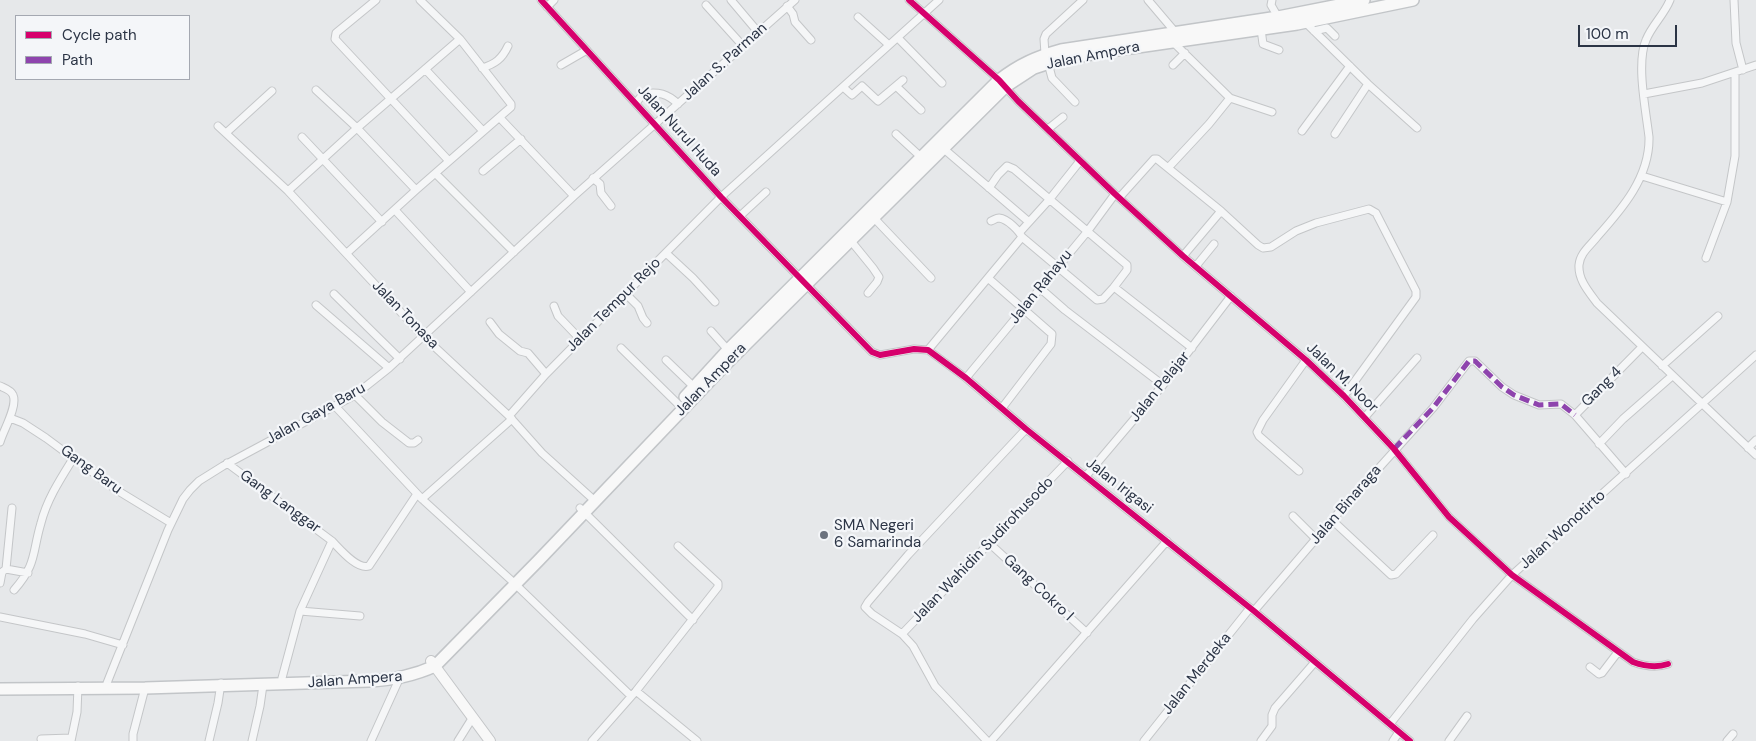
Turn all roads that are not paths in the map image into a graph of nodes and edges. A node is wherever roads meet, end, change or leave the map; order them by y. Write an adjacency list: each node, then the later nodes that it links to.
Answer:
1 (376, 0): 59 (street)
2 (420, 0): 30 (street)
3 (540, 0): 18 (street, Jalan Nurul Huda)
4 (554, 0): 18 (street)
5 (731, 0): 26 (street)
6 (794, 0): 17 (street, Jalan S. Parman)
7 (909, 0): 19 (street, Jalan M. Noor)
8 (938, 0): 19 (street, Jalan Tempur Rejo)
9 (1083, 0): 38 (street)
10 (1148, 0): 28 (street)
11 (1272, 0): 21 (street)
12 (1364, 0): 21 (main road, Jalan Ampera)
13 (1413, 0): 22 (main road, Jalan Ampera)
14 (1670, 0): 57 (street)
15 (1734, 0): 45 (street)
16 (706, 5): 34 (street)
17 (787, 6): 26 (street, Jalan S. Parman); 31 (street)
18 (547, 7): 35 (street, Jalan Nurul Huda)
19 (925, 13): 29 (street, Jalan Tempur Rejo); 50 (street, Jalan M. Noor)
20 (858, 17): 32 (street)
21 (1278, 17): 23 (main road, Jalan Ampera)
22 (1305, 22): 24 (main road, Jalan Ampera); 25 (street)
23 (1247, 27): 24 (main road, Jalan Ampera); 28 (main road, Jalan Ampera)
24 (1261, 30): 36 (street)
25 (1314, 31): 27 (street); 42 (street)
26 (758, 32): 34 (street, Jalan S. Parman)
27 (1335, 36)
28 (1174, 37): 37 (street); 38 (main road, Jalan Ampera)
29 (898, 38): 32 (street, Jalan Tempur Rejo); 49 (street)
30 (460, 39): 43 (street); 44 (street)
31 (811, 40)
32 (889, 45): 47 (street, Jalan Tempur Rejo)
33 (508, 46): 43 (street)
34 (743, 46): 62 (street, Jalan S. Parman)
35 (587, 50): 39 (street); 60 (street, Jalan Nurul Huda)
36 (1279, 50)
37 (1184, 53): 40 (street); 58 (street)
38 (1046, 58): 50 (main road, Jalan Ampera); 61 (street)
39 (561, 65)
40 (1173, 65)
41 (1756, 65): 45 (street)
42 (1350, 66): 51 (street); 73 (street)
43 (482, 68): 66 (street)
44 (425, 70): 59 (street); 72 (street)
45 (1743, 70): 46 (street)
46 (1735, 73): 57 (street); 97 (street)
47 (854, 78): 52 (street); 54 (street, Jalan Tempur Rejo)
48 (903, 80): 53 (street)
49 (942, 83)
50 (1002, 83): 71 (street, Jalan M. Noor); 79 (main road, Jalan Ampera); 80 (main road, Jalan Ampera)
51 (1368, 84): 70 (street); 76 (street)
52 (862, 86): 53 (street); 54 (street)
53 (896, 86): 63 (street)
54 (843, 87): 95 (street, Jalan Tempur Rejo)
55 (316, 90): 69 (street)
56 (272, 91): 74 (street)
57 (1644, 94): 87 (street)
58 (1230, 98): 64 (street); 84 (street)
59 (392, 99): 69 (street); 83 (street)
60 (636, 102): 62 (street); 68 (street, Jalan Nurul Huda)
61 (1075, 102)
62 (678, 104): 68 (street, Jalan S. Parman)
63 (921, 110)
64 (1272, 112)
65 (1063, 117): 71 (street)
66 (500, 118): 72 (street); 78 (street)
67 (218, 126): 74 (street, Jalan Tonasa)
68 (651, 127): 88 (street, Jalan Gaya Baru); 95 (street, Jalan Nurul Huda)
69 (357, 128): 81 (street); 90 (street)
70 (1418, 128)
71 (1048, 129): 82 (street, Jalan M. Noor)
72 (483, 131): 83 (street)
73 (1302, 131)
74 (226, 133): 91 (street, Jalan Tonasa)
75 (896, 134): 80 (street)
76 (1335, 134)
77 (302, 138): 81 (street)
78 (520, 139): 85 (street); 93 (street)
79 (944, 149): 89 (street); 102 (main road, Jalan Ampera)
80 (922, 158): 119 (main road, Jalan Ampera)
81 (323, 160): 91 (street); 104 (street)
82 (1080, 160): 94 (street, Jalan M. Noor); 96 (street)
83 (450, 161): 86 (street)
84 (1168, 168): 94 (street, Jalan Rahayu); 100 (street)
85 (484, 170)
86 (436, 174): 90 (street); 110 (street)
87 (1642, 176): 97 (street); 137 (street)
88 (594, 178): 93 (street, Jalan Gaya Baru); 98 (street)
89 (989, 188): 96 (street); 105 (street)
90 (416, 190): 99 (street)
91 (288, 191): 112 (street, Jalan Tonasa)
92 (766, 192): 101 (street)
93 (574, 196): 110 (street, Jalan Gaya Baru)
94 (1117, 196): 106 (street, Jalan Rahayu); 113 (street, Jalan M. Noor)
95 (722, 197): 101 (street, Jalan Nurul Huda); 111 (street, Jalan Tempur Rejo)
96 (1049, 200): 105 (street); 106 (street)
97 (1727, 202): 114 (street)
98 (611, 206)
99 (395, 210): 104 (street); 122 (street)
100 (1221, 211): 113 (street); 156 (street)
101 (740, 216): 119 (street, Jalan Nurul Huda)
102 (874, 218): 108 (main road, Jalan Ampera); 117 (street)
103 (991, 221): 107 (street)
104 (382, 222): 112 (street)
105 (1029, 222): 107 (street)
106 (1087, 232): 116 (street, Jalan Rahayu); 120 (street)
107 (1021, 235): 116 (street); 118 (street)
108 (851, 241): 119 (main road, Jalan Ampera); 124 (street)
109 (1214, 244): 115 (street)
110 (514, 252): 122 (street, Jalan Gaya Baru)
111 (666, 253): 123 (street, Jalan Tempur Rejo); 127 (street)
112 (347, 254): 135 (street, Jalan Tonasa)
113 (1183, 256): 115 (street, Jalan M. Noor)
114 (1706, 258)
115 (1196, 266): 126 (street, Jalan M. Noor)
116 (1058, 268): 120 (street); 121 (street, Jalan Rahayu)
117 (931, 278)
118 (988, 278): 130 (street); 141 (street)
119 (803, 282): 140 (main road, Jalan Ampera); 141 (street); 179 (main road, Jalan Ampera)
120 (1114, 287): 139 (street)
121 (1041, 288): 130 (street, Jalan Rahayu); 152 (street)
122 (471, 292): 135 (street, Jalan Gaya Baru)
123 (625, 293): 133 (street); 136 (street, Jalan Tempur Rejo)
124 (868, 293)
125 (334, 294): 144 (street)
126 (1231, 296): 139 (street, Jalan Pelajar); 146 (street, Jalan M. Noor)
127 (715, 302)
128 (316, 305): 148 (street)
129 (554, 306): 136 (street)
130 (1024, 309): 151 (street, Jalan Rahayu); 160 (street)
131 (1718, 316): 147 (street)
132 (490, 322): 149 (street)
133 (647, 323)
134 (711, 331): 140 (street)
135 (423, 336): 144 (street, Jalan Gaya Baru); 164 (street, Jalan Tonasa)
136 (580, 339): 149 (street, Jalan Tempur Rejo)
137 (1642, 347): 147 (street); 161 (street, Gang 4)
138 (621, 348): 157 (street)
139 (1192, 348): 152 (street, Jalan Pelajar)
140 (728, 350): 154 (main road, Jalan Ampera)
141 (928, 350): 151 (street, Jalan Irigasi)
142 (1756, 355): 158 (street, Jalan Wonotirto)
143 (1417, 358): 162 (street)
144 (400, 359): 148 (street, Jalan Gaya Baru)
145 (666, 360): 154 (street)
146 (1306, 360): 156 (street, Jalan M. Noor); 175 (street)
147 (1662, 366): 150 (street)
148 (390, 368): 155 (street, Jalan Gaya Baru)
149 (546, 374): 164 (street, Jalan Tempur Rejo)
150 (1672, 376): 158 (street); 169 (street)
151 (966, 378): 160 (street, Jalan Irigasi)
152 (1163, 385): 177 (street, Jalan Pelajar)
153 (0, 386): 163 (street)
154 (694, 387): 157 (main road, Jalan Ampera)
155 (355, 395): 159 (street, Jalan Gaya Baru); 167 (street)
156 (1344, 396): 162 (street, Jalan M. Noor)
157 (678, 404): 179 (main road, Jalan Ampera)
158 (1702, 404): 171 (street); 176 (street, Jalan Wonotirto)
159 (335, 406): 173 (street, Jalan Gaya Baru); 178 (street)
160 (1002, 408): 165 (street, Jalan Irigasi)
161 (1574, 415): 169 (street, Gang 4); 170 (street, Jalan Binaraga)
162 (1365, 417): 170 (street, Jalan M. Noor)
163 (10, 418): 166 (street); 172 (street, Gang Baru)
164 (511, 418): 178 (street, Jalan Tempur Rejo); 179 (street, Jalan Tonasa)
165 (1026, 429): 174 (street, Jalan Irigasi); 203 (street)
166 (0, 439)
167 (418, 440)
168 (1756, 440): 171 (street)
169 (1599, 444): 176 (street, Gang 4)
170 (1394, 449): 183 (street, Jalan Binaraga); 193 (street, Jalan M. Noor)
171 (1752, 452)
172 (74, 457): 184 (street, Gang Baru); 192 (street)
173 (227, 463): 184 (street, Jalan Gaya Baru); 187 (street, Gang Langgar)
174 (1066, 463): 177 (street, Jalan Irigasi); 189 (street, Jalan Wahidin Sudirohusodo)
175 (1299, 471)
176 (1626, 474): 193 (street, Jalan Wonotirto)
177 (1086, 476): 188 (street, Jalan Irigasi)
178 (419, 496): 187 (street, Gang Langgar); 194 (street)
179 (592, 499): 181 (main road, Jalan Ampera)
180 (12, 508): 191 (street)
181 (583, 510): 194 (main road, Jalan Ampera); 201 (street)
182 (1293, 516): 186 (street)
183 (1332, 520): 185 (street); 186 (street, Jalan Binaraga)
184 (171, 523): 204 (street, Jalan Gaya Baru)
185 (1433, 535)
186 (1316, 539): 197 (street, Jalan Binaraga)
187 (332, 541): 198 (street)
188 (1167, 541): 197 (street, Jalan Irigasi); 202 (street)
189 (988, 542): 202 (street, Gang Cokro I); 203 (street, Jalan Wahidin Sudirohusodo)
190 (678, 546): 201 (street)
191 (6, 569): 192 (street); 195 (street)
192 (28, 573): 196 (street)
193 (1512, 575): 205 (street, Jalan M. Noor); 222 (street, Jalan Wonotirto)
194 (514, 582): 207 (main road, Jalan Ampera); 219 (street)
195 (0, 583)
196 (14, 590)
197 (1252, 610): 206 (street, Jalan Irigasi); 237 (street, Jalan Merdeka)
198 (300, 611): 199 (street); 211 (street)
199 (360, 616)
200 (0, 617): 204 (street)
201 (693, 620): 219 (street)
202 (1087, 633): 236 (street)
203 (902, 634): 235 (street)
204 (123, 645): 212 (street, Jalan Gaya Baru)
205 (1618, 652): 208 (street, Jalan M. Noor); 209 (street)
206 (1315, 662): 222 (street, Jalan Irigasi); 238 (street)
207 (433, 664): 210 (main road, Jalan Ampera); 221 (street)
208 (1668, 664)
209 (1590, 667)
210 (401, 675): 211 (main road, Jalan Ampera); 215 (main road, Jalan Ampera); 230 (street)
211 (282, 678): 213 (main road, Jalan Ampera)
212 (108, 682): 213 (main road, Jalan Ampera); 216 (main road, Jalan Ampera)
213 (221, 683): 215 (main road, Jalan Ampera); 217 (main road, Jalan Ampera); 228 (street)
214 (0, 684): 216 (main road, Jalan Ampera)
215 (263, 685): 229 (street)
216 (78, 686): 217 (main road, Jalan Ampera); 218 (main road, Jalan Ampera); 226 (street)
217 (145, 688): 227 (street)
218 (0, 689)
219 (634, 693): 233 (street); 234 (street)
220 (1467, 716): 241 (street)
221 (473, 717): 231 (street); 232 (street)
222 (1390, 724): 223 (street, Jalan Irigasi)
223 (1399, 732): 239 (street); 240 (street, Jalan Irigasi)
224 (1733, 734): 242 (street)
225 (41, 739): 226 (street)
226 (71, 739)
227 (133, 741)
228 (209, 741)
229 (252, 741)
230 (371, 741)
231 (458, 741)
232 (490, 741)
233 (592, 741)
234 (698, 741)
235 (987, 741)
236 (991, 741)
237 (1144, 741)
238 (1261, 741)
239 (1393, 741)
240 (1410, 741)
241 (1448, 741)
242 (1727, 741)

